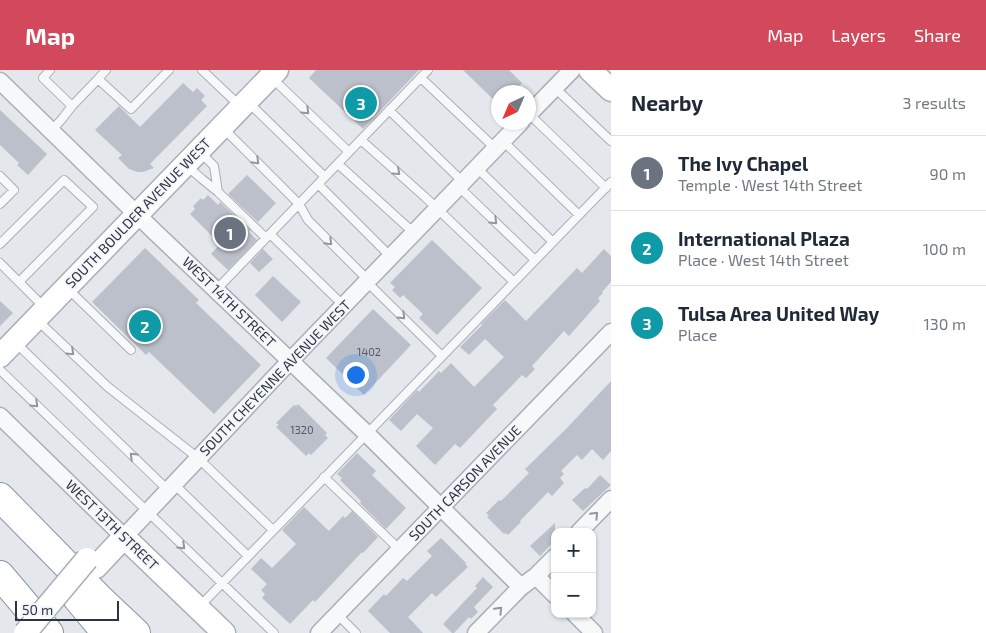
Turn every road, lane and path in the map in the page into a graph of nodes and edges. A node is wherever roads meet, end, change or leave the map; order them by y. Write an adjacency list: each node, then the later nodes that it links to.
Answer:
1 (50, 70): 15 (lane)
2 (106, 70): 10 (lane)
3 (169, 70): 10 (lane)
4 (202, 70): 14 (lane)
5 (428, 70): 9 (lane)
6 (572, 70): 12 (street)
7 (590, 70): 13 (street)
8 (274, 73): 14 (street, SOUTH BOULDER AVENUE WEST); 25 (lane, one-way to 25)
9 (421, 78): 17 (lane); 24 (lane)
10 (98, 79): 15 (lane)
11 (0, 81): 21 (street, WEST 14TH STREET)
12 (555, 88): 16 (street); 23 (lane)
13 (611, 90)
14 (244, 104): 19 (street, SOUTH BOULDER AVENUE WEST); 30 (lane)
15 (72, 106): 21 (lane)
16 (536, 107)
17 (389, 110): 22 (lane); 32 (lane)
18 (536, 120): 33 (lane)
19 (222, 127): 26 (street, SOUTH BOULDER AVENUE WEST); 36 (lane, one-way to 36)
20 (513, 130): 24 (street, SOUTH CHEYENNE AVENUE WEST)
21 (51, 131): 38 (street, WEST 14TH STREET)
22 (361, 140): 25 (lane); 37 (lane, one-way to 37)
23 (611, 141)
24 (499, 145): 28 (street, SOUTH CHEYENNE AVENUE WEST); 39 (lane)
25 (349, 152): 27 (lane)
26 (192, 158): 34 (lane); 34 (lane); 38 (street, SOUTH BOULDER AVENUE WEST)
27 (338, 164): 30 (lane); 40 (lane)
28 (477, 168): 32 (street, SOUTH CHEYENNE AVENUE WEST); 42 (lane)
29 (0, 176): 35 (lane)
30 (325, 177): 31 (lane)
31 (318, 184): 36 (lane); 44 (lane)
32 (461, 185): 37 (street, SOUTH CHEYENNE AVENUE WEST); 45 (lane, one-way to 45)
33 (608, 185): 39 (lane)
34 (218, 192): 41 (lane)
35 (0, 204)
36 (299, 204): 41 (lane); 47 (lane, one-way to 47)
37 (437, 209): 40 (street, SOUTH CHEYENNE AVENUE WEST); 49 (lane)
38 (137, 214): 50 (street, SOUTH BOULDER AVENUE WEST); 51 (street, WEST 14TH STREET)
39 (580, 215): 42 (lane)
40 (414, 233): 44 (street, SOUTH CHEYENNE AVENUE WEST)
41 (268, 236): 51 (lane); 52 (lane)
42 (553, 242): 45 (lane)
43 (0, 244): 48 (lane)
44 (392, 256): 47 (street, SOUTH CHEYENNE AVENUE WEST)
45 (535, 260): 49 (lane)
46 (0, 263): 48 (lane)
47 (368, 281): 52 (street, SOUTH CHEYENNE AVENUE WEST); 57 (lane, one-way to 57)
48 (19, 282): 53 (lane)
49 (514, 282): 57 (lane)
50 (66, 287): 53 (street, SOUTH BOULDER AVENUE WEST); 56 (lane)
51 (216, 290): 58 (street, WEST 14TH STREET)
52 (344, 306): 58 (street, SOUTH CHEYENNE AVENUE WEST)
53 (41, 314): 55 (street, SOUTH BOULDER AVENUE WEST); 62 (lane, one-way to 62)
54 (611, 332): 68 (street, SOUTH CARSON AVENUE)
55 (7, 349): 64 (lane, one-way to 55)
56 (131, 350)
57 (442, 356): 61 (lane)
58 (290, 361): 61 (street, WEST 14TH STREET); 62 (street, SOUTH CHEYENNE AVENUE WEST)
59 (0, 370): 69 (lane, one-way to 69)
60 (0, 416): 72 (street, WEST 13TH STREET)
61 (367, 434): 63 (lane); 68 (street, WEST 14TH STREET)
62 (198, 458): 64 (street, SOUTH CHEYENNE AVENUE WEST); 71 (lane)
63 (324, 477): 71 (lane); 73 (lane)
64 (171, 487): 69 (street, SOUTH CHEYENNE AVENUE WEST); 74 (lane)
65 (0, 497): 89 (highway)
66 (611, 499): 70 (street, one-way to 66)
67 (0, 505): 88 (highway)
68 (442, 507): 73 (street, SOUTH CARSON AVENUE); 79 (street, WEST 14TH STREET)
69 (147, 512): 72 (street, SOUTH CHEYENNE AVENUE WEST); 78 (lane, one-way to 78)
70 (583, 528)
71 (273, 530): 74 (lane)
72 (119, 532): 82 (street, WEST 13TH STREET); 86 (street, SOUTH CHEYENNE AVENUE WEST)
73 (400, 550): 83 (street, SOUTH CARSON AVENUE)
74 (248, 556): 78 (lane)
75 (551, 561): 77 (street)
76 (0, 575): 87 (highway)
77 (536, 576): 79 (street); 80 (street)
78 (222, 584): 82 (lane); 91 (lane)
79 (521, 587): 94 (street, one-way to 79)
80 (551, 591)
81 (0, 598): 86 (highway)
82 (198, 608): 90 (street, WEST 13TH STREET)
83 (337, 614): 92 (street, SOUTH CARSON AVENUE); 93 (lane)
84 (579, 618): 85 (street)
85 (592, 632)
86 (25, 633)
87 (49, 633)
88 (106, 633)
89 (136, 633)
90 (224, 633)
91 (274, 633)
92 (319, 633)
93 (356, 633)
94 (476, 633)

